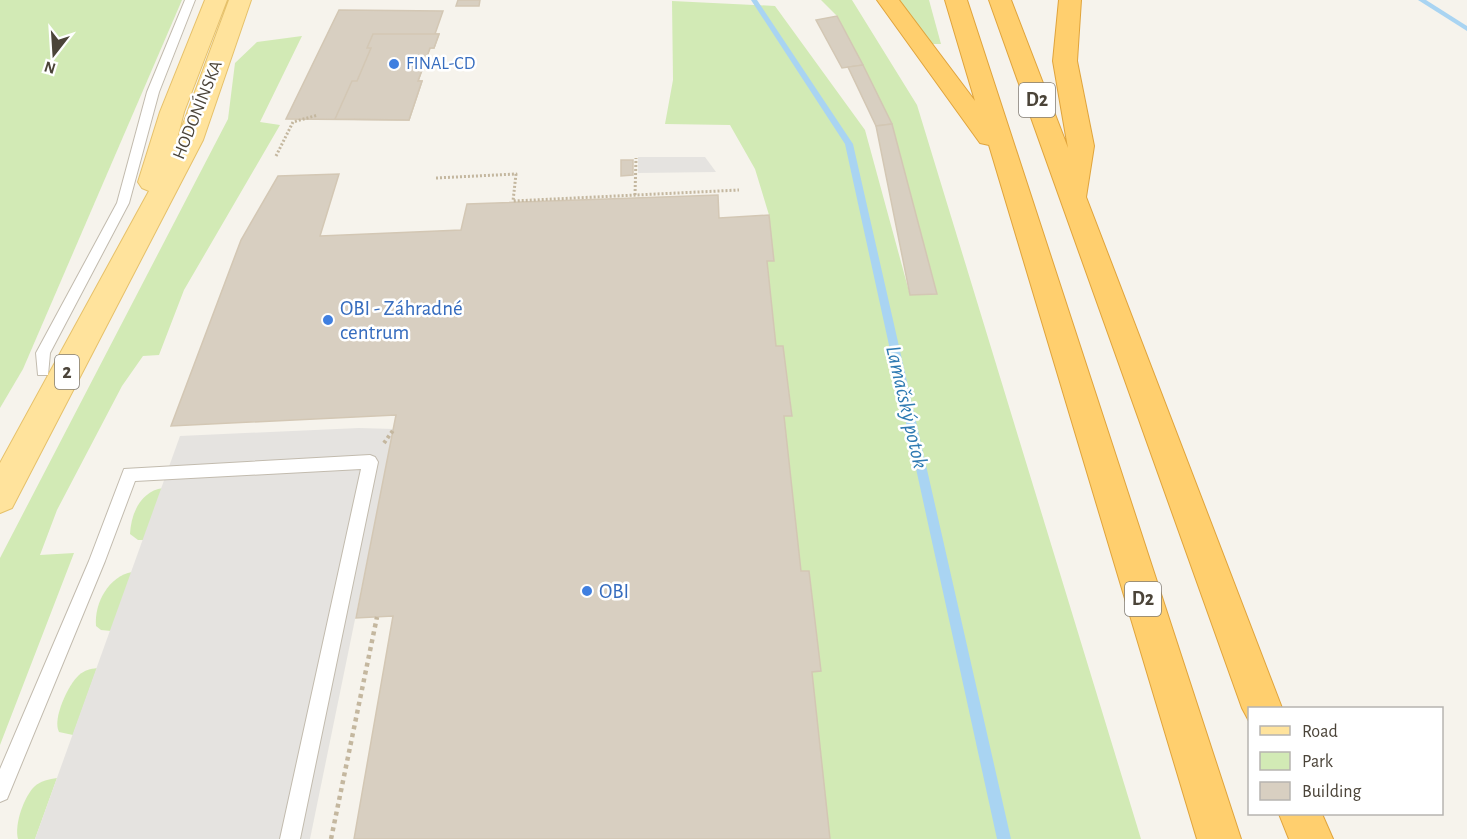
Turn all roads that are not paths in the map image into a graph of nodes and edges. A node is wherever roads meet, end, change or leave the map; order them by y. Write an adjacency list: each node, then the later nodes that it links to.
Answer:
1 (190, 0): 11 (lane)
2 (216, 0): 10 (main road, HODONÍNSKA / 2)
3 (240, 0): 10 (main road, HODONÍNSKA / 2)
4 (888, 0): 8 (highway)
5 (956, 0): 8 (highway, D2)
6 (1000, 0): 9 (highway, D2)
7 (1070, 0): 9 (highway)
8 (1004, 158): 17 (highway, D2)
9 (1073, 200): 13 (highway, D2)
10 (133, 248): 12 (main road, HODONÍNSKA / 2)
11 (43, 371)
12 (0, 497)
13 (1262, 707)
14 (0, 792): 16 (lane)
15 (1302, 815): 18 (highway)
16 (290, 839)
17 (1219, 839)
18 (1311, 839)

